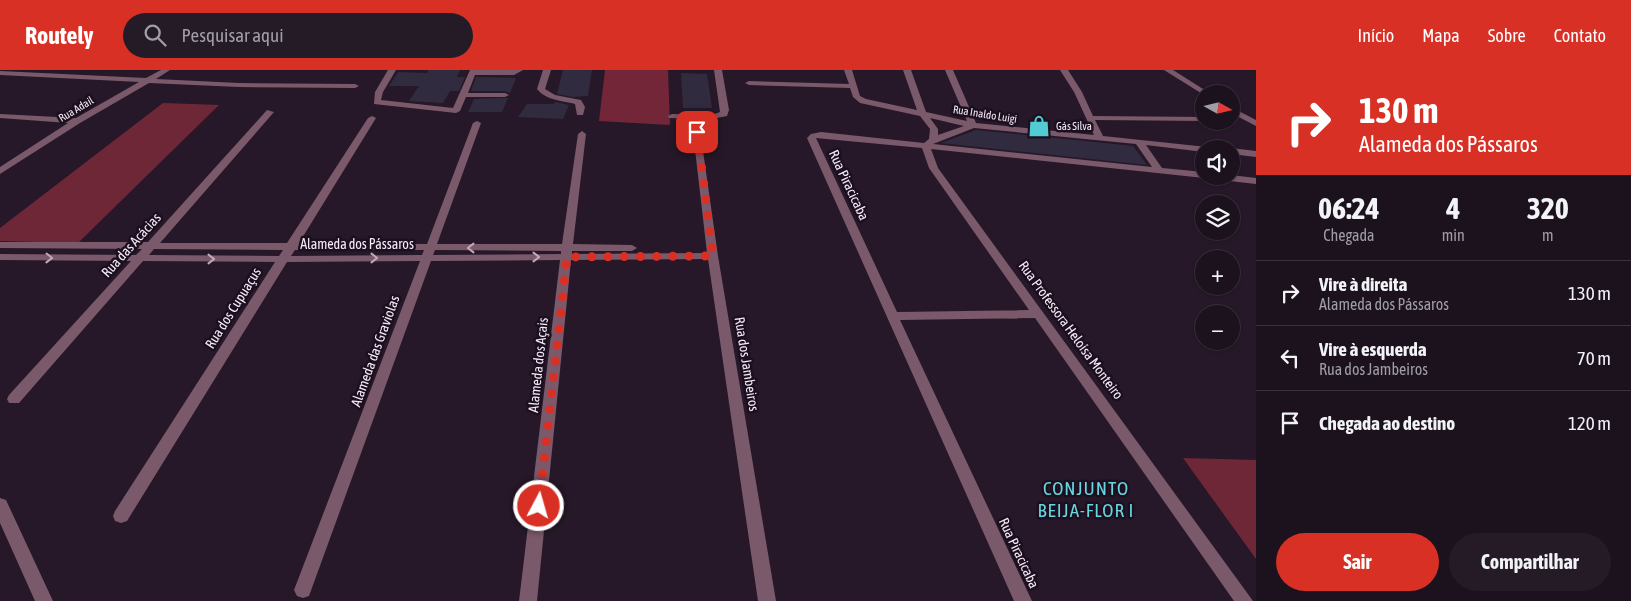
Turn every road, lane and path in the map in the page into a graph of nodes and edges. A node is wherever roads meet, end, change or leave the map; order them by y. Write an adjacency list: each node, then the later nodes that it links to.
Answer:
1 (166, 70): 13 (street, Rua Adail)
2 (392, 70): 18 (street)
3 (519, 70): 11 (street)
4 (547, 70): 21 (street)
5 (718, 70): 25 (street)
6 (848, 70): 16 (street)
7 (907, 70): 22 (street, Rua Professora Heloísa Monteiro)
8 (949, 70): 32 (street)
9 (1064, 70): 27 (street)
10 (1168, 70): 17 (street)
11 (474, 72): 18 (street)
12 (0, 73): 13 (street)
13 (148, 81): 15 (street); 29 (street, Rua Adail)
14 (749, 83): 16 (street)
15 (355, 86)
16 (853, 86): 22 (street, Rua Inaldo Luigi)
17 (1195, 87)
18 (463, 95): 19 (street)
19 (505, 95)
20 (270, 112): 47 (street, Rua das Acácias)
21 (580, 113)
22 (922, 114): 32 (street, Rua Inaldo Luigi); 37 (street, Rua Professora Heloísa Monteiro)
23 (1240, 115): 30 (street)
24 (0, 116): 29 (street)
25 (672, 116)
26 (372, 118): 48 (street, Rua dos Cupuaçus)
27 (1091, 118): 28 (street); 35 (street)
28 (1195, 119)
29 (77, 121): 41 (street, Rua Adail)
30 (1252, 122)
31 (477, 123): 52 (street, Alameda das Graviolas)
32 (973, 125): 35 (street, Rua Inaldo Luigi); 37 (street)
33 (697, 132): 50 (street, Rua dos Jambeiros)
34 (582, 134): 49 (street, Alameda dos Açais)
35 (1100, 139): 36 (street, Rua Inaldo Luigi)
36 (1137, 142): 38 (street, Rua Inaldo Luigi); 42 (street)
37 (930, 143): 42 (street, Rua Piracicaba); 56 (street, Rua Professora Heloísa Monteiro); 57 (street, Rua Piracicaba)
38 (1195, 148)
39 (1240, 152): 40 (street)
40 (1256, 154)
41 (1, 170)
42 (1160, 171): 43 (street, Rua Piracicaba)
43 (1195, 174)
44 (1240, 179): 45 (street)
45 (1256, 181)
46 (5, 245): 47 (street, Alameda dos Pássaros); 51 (street)
47 (150, 247): 48 (street, Alameda dos Pássaros); 54 (street, Rua das Acácias)
48 (290, 247): 52 (street, Alameda dos Pássaros); 55 (street, Rua dos Cupuaçus)
49 (567, 252): 50 (street, Alameda dos Pássaros); 52 (street, Alameda dos Pássaros); 63 (street, Alameda dos Açais)
50 (713, 252): 64 (street, Rua dos Jambeiros)
51 (0, 253)
52 (427, 253): 55 (street, Alameda dos Pássaros, one-way to 52); 61 (street, Alameda das Graviolas)
53 (0, 257): 54 (street, Alameda dos Pássaros, one-way to 54)
54 (139, 259): 55 (street, Alameda dos Pássaros, one-way to 55); 58 (street, Rua das Acácias)
55 (282, 259): 60 (street, Rua dos Cupuaçus)
56 (1040, 314): 57 (street); 66 (street, Rua Professora Heloísa Monteiro)
57 (892, 316): 65 (street, Rua Piracicaba)
58 (14, 399)
59 (0, 505): 62 (street)
60 (121, 516)
61 (303, 590)
62 (44, 601)
63 (528, 601)
64 (767, 601)
65 (1023, 601)
66 (1244, 601)

